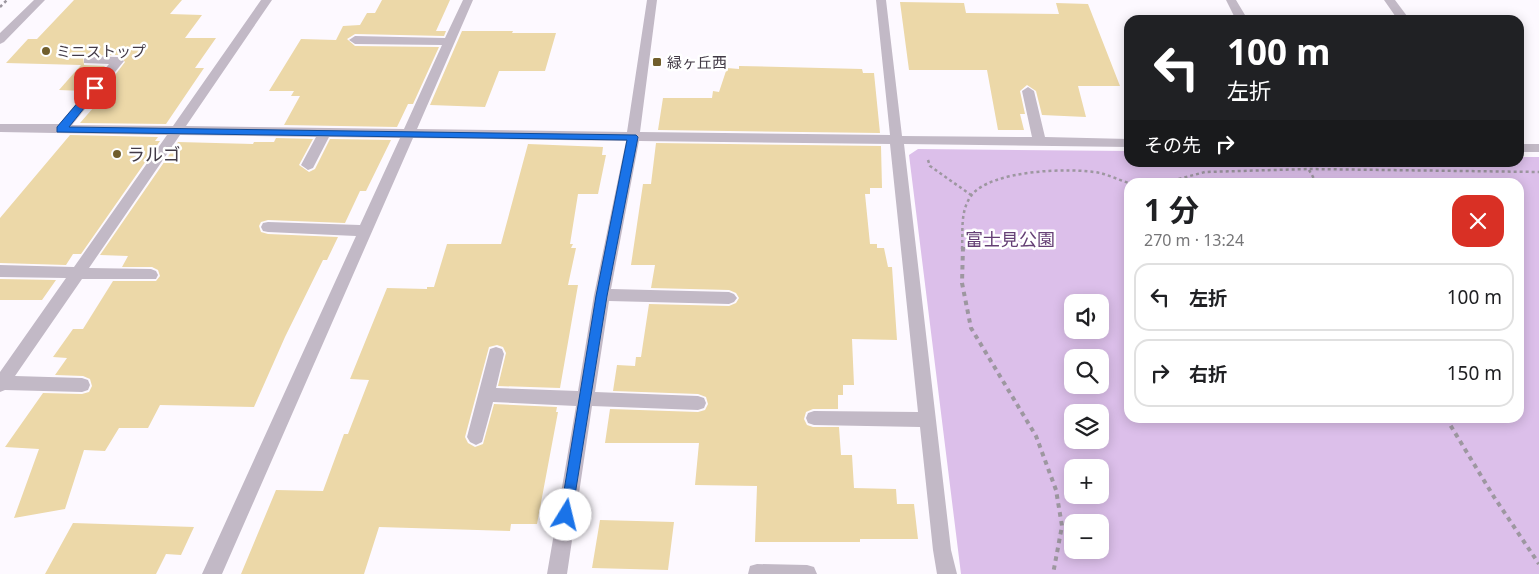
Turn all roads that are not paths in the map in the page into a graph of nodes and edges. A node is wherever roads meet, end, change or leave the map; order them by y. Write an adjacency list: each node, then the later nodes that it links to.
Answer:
1 (40, 0): 11 (street)
2 (267, 0): 19 (street)
3 (468, 0): 14 (street)
4 (652, 0): 22 (street)
5 (880, 0): 23 (street)
6 (1232, 0): 8 (street)
7 (1389, 0): 9 (street)
8 (1240, 15)
9 (1400, 15)
10 (393, 28): 13 (street)
11 (0, 40)
12 (355, 40): 13 (street)
13 (386, 41): 14 (street)
14 (449, 42): 21 (street)
15 (88, 60): 18 (street)
16 (1028, 92): 24 (street)
17 (0, 128): 18 (street)
18 (61, 130): 19 (street)
19 (174, 132): 20 (street); 32 (street)
20 (324, 133): 21 (street); 28 (street)
21 (408, 133): 22 (street); 30 (street)
22 (633, 137): 23 (street); 34 (street)
23 (896, 140): 24 (street); 43 (street)
24 (1040, 142): 25 (street)
25 (1124, 143)
26 (1524, 148): 27 (street)
27 (1539, 148)
28 (308, 165)
29 (268, 227): 30 (street)
30 (365, 231): 46 (street)
31 (0, 271): 32 (street)
32 (76, 273): 33 (street); 37 (street)
33 (150, 275)
34 (602, 296): 35 (street); 40 (street)
35 (729, 298)
36 (496, 354): 39 (street)
37 (0, 384): 38 (street)
38 (82, 385)
39 (486, 395): 40 (street); 44 (street)
40 (585, 398): 41 (street); 47 (street)
41 (698, 403)
42 (814, 418): 43 (street)
43 (928, 420): 49 (street)
44 (476, 437)
45 (757, 573): 48 (street)
46 (212, 574)
47 (557, 574)
48 (807, 574)
49 (947, 574)

